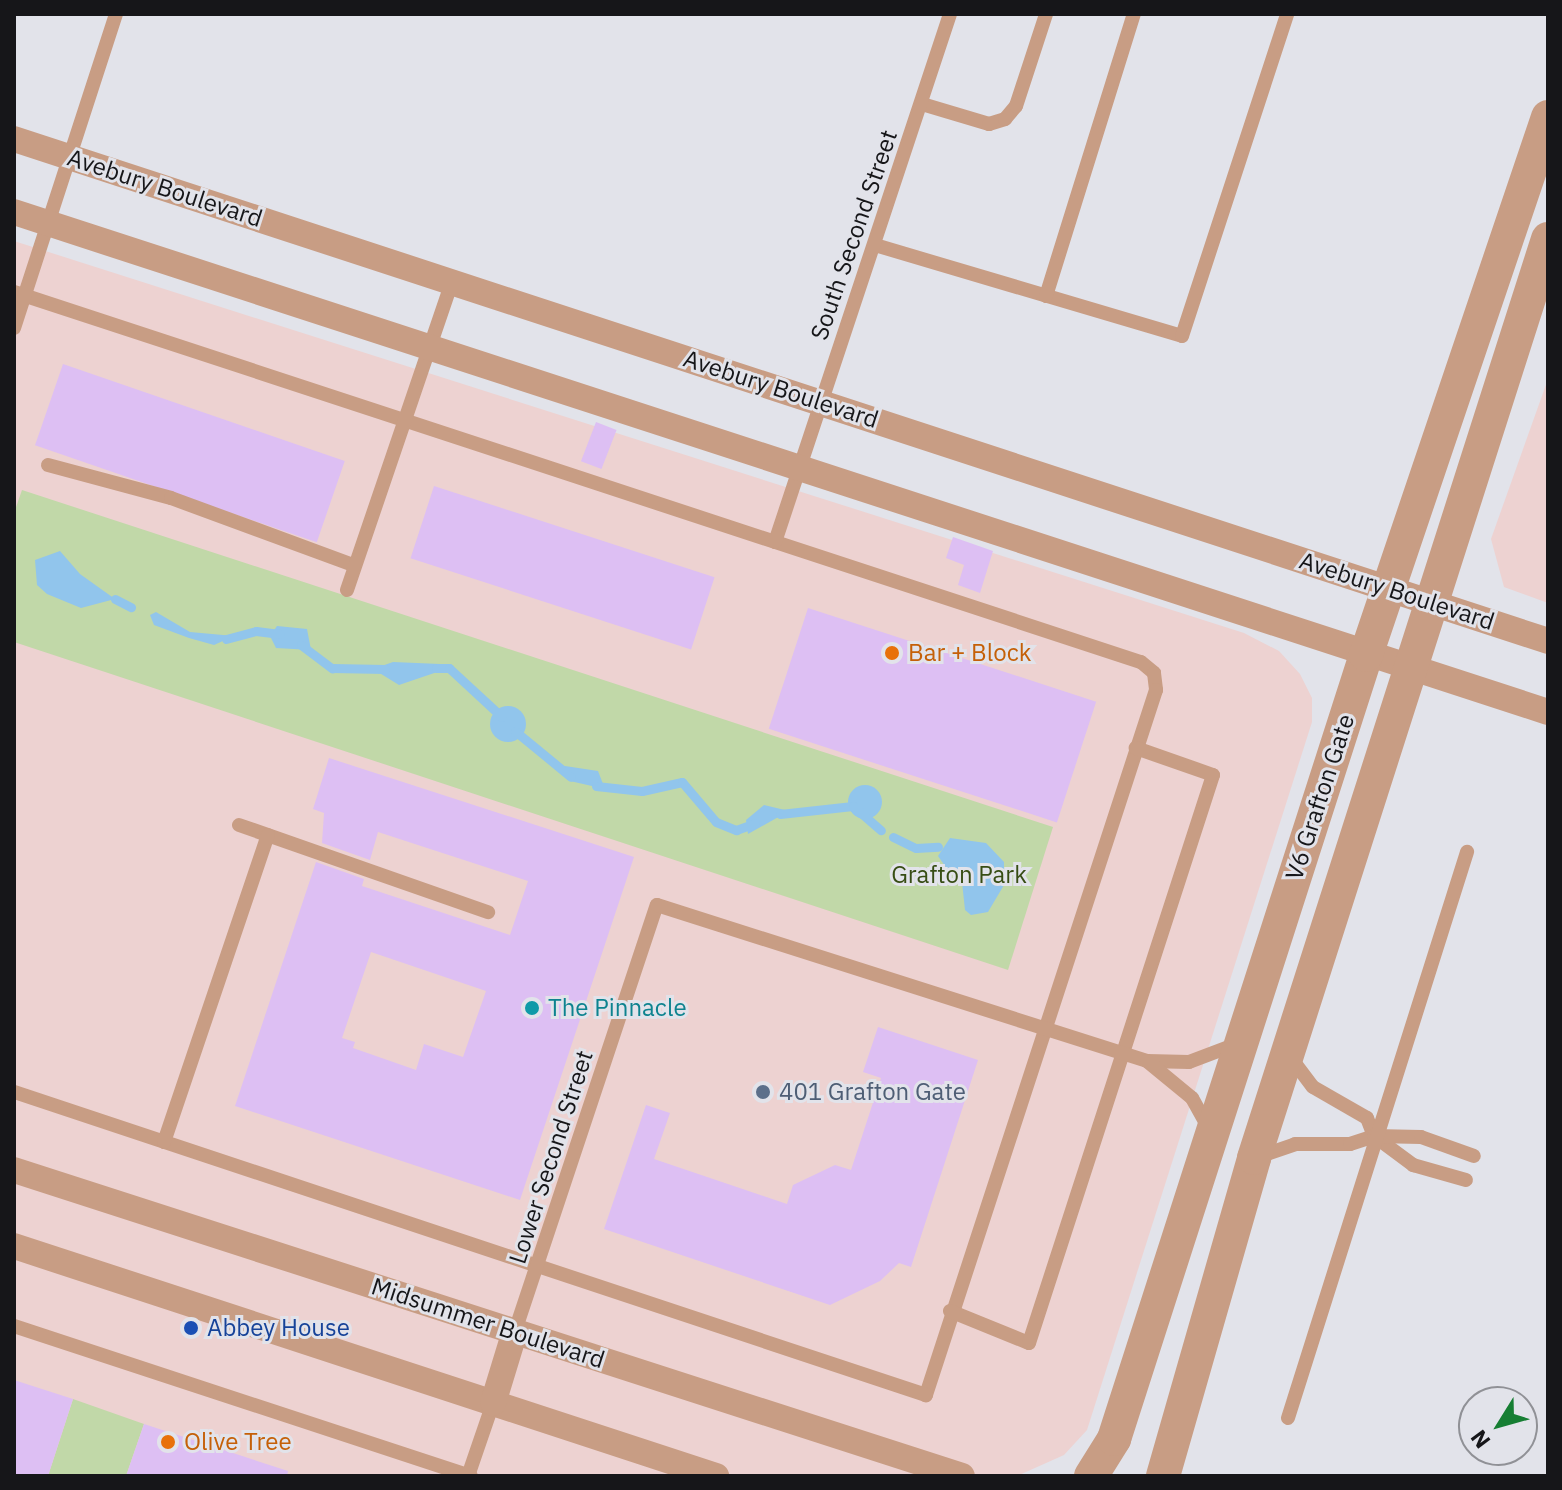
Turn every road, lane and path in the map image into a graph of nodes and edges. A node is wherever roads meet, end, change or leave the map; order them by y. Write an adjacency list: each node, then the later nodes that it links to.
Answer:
1 (116, 14): 9 (lane)
2 (950, 14): 6 (lane, South Second Street)
3 (1046, 14): 6 (lane)
4 (1134, 14): 16 (lane)
5 (1287, 14): 16 (lane)
6 (922, 104): 13 (lane, South Second Street)
7 (1548, 117): 25 (street, V6 Grafton Gate)
8 (14, 139): 9 (street, Avebury Boulevard)
9 (69, 157): 11 (lane); 14 (street, Avebury Boulevard)
10 (14, 212): 11 (street)
11 (48, 223): 15 (lane); 18 (street)
12 (1548, 239): 27 (street, V6 Grafton Gate)
13 (875, 245): 16 (lane); 19 (lane, South Second Street)
14 (452, 281): 18 (lane); 19 (street, Avebury Boulevard)
15 (19, 294): 17 (lane); 20 (lane)
16 (1046, 296)
17 (14, 328)
18 (427, 347): 20 (lane); 22 (street)
19 (820, 401): 22 (lane, South Second Street); 25 (street, Avebury Boulevard)
20 (401, 418): 23 (lane); 24 (lane)
21 (48, 465): 24 (lane)
22 (799, 469): 23 (lane, South Second Street); 29 (street)
23 (775, 542): 32 (lane)
24 (353, 565): 26 (lane)
25 (1388, 588): 27 (street, Avebury Boulevard); 29 (street, V6 Grafton Gate)
26 (347, 590)
27 (1432, 602): 28 (street, Avebury Boulevard); 30 (street, V6 Grafton Gate)
28 (1546, 640)
29 (1366, 655): 30 (street); 38 (street, V6 Grafton Gate)
30 (1414, 670): 31 (street); 40 (street, V6 Grafton Gate)
31 (1548, 712)
32 (1136, 748): 37 (lane); 39 (lane)
33 (239, 825): 34 (lane)
34 (268, 835): 36 (lane); 45 (lane)
35 (1467, 852): 44 (lane)
36 (488, 912)
37 (1043, 1026): 39 (lane); 51 (lane, Lower Second Street); 52 (lane)
38 (1241, 1042): 41 (lane); 43 (street, V6 Grafton Gate)
39 (1123, 1053): 41 (lane); 52 (lane)
40 (1288, 1054): 44 (lane); 47 (street, V6 Grafton Gate)
41 (1147, 1061): 43 (lane)
42 (14, 1092): 45 (lane)
43 (1211, 1136): 60 (street, V6 Grafton Gate)
44 (1374, 1136): 46 (lane); 47 (lane); 49 (lane); 56 (lane)
45 (164, 1142): 51 (lane)
46 (1474, 1156)
47 (1254, 1158): 61 (street, V6 Grafton Gate)
48 (14, 1170): 54 (street, Midsummer Boulevard)
49 (1466, 1180)
50 (14, 1246): 55 (street)
51 (540, 1262): 52 (lane); 54 (lane, Lower Second Street)
52 (950, 1311)
53 (14, 1326): 57 (lane)
54 (515, 1331): 55 (street); 59 (street, Midsummer Boulevard)
55 (493, 1403): 57 (lane); 58 (street)
56 (1288, 1418)
57 (469, 1476)
58 (716, 1476)
59 (962, 1476)
60 (1091, 1476)
61 (1163, 1476)

